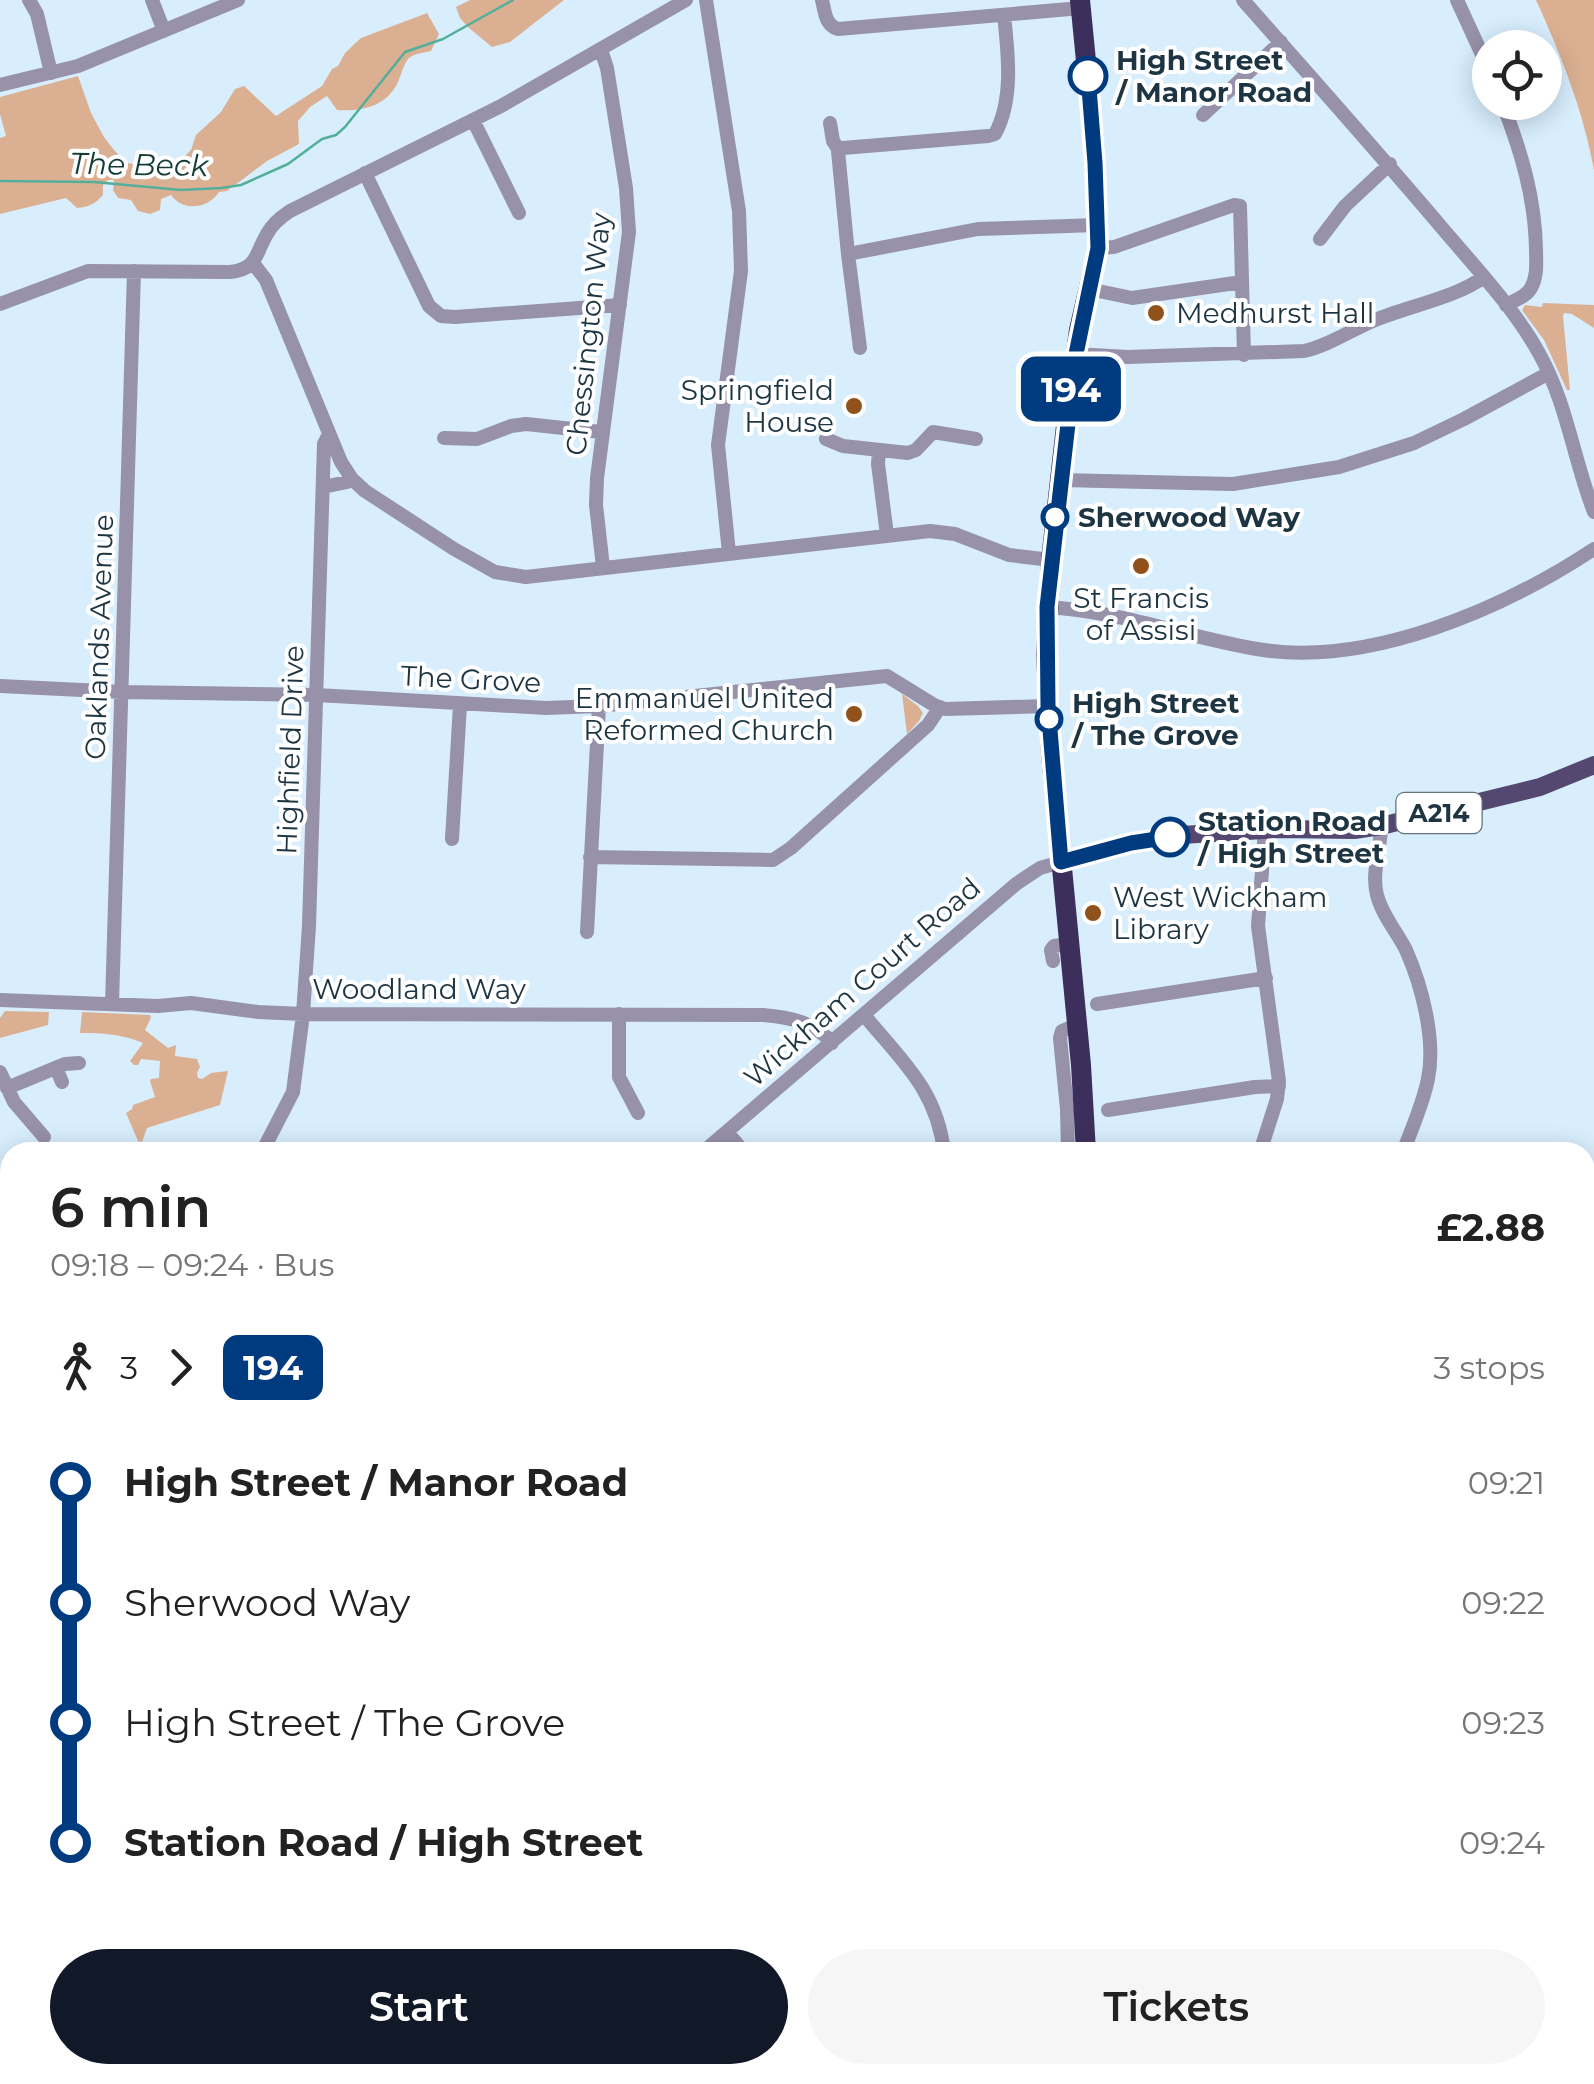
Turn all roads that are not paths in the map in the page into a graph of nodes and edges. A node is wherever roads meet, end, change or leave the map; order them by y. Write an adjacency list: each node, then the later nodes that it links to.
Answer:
1 (30, 0): 15 (street)
2 (152, 0): 11 (street)
3 (238, 0): 11 (street)
4 (686, 0): 14 (street)
5 (706, 0): 53 (street)
6 (822, 0): 10 (street)
7 (1243, 0): 13 (street)
8 (1458, 0): 12 (street)
9 (1081, 4): 10 (street); 25 (highway)
10 (1004, 15): 21 (street)
11 (164, 30): 15 (street)
12 (1472, 32)
13 (1281, 42): 17 (street); 22 (street)
14 (601, 50): 18 (street); 35 (street, Chessington Way)
15 (51, 73): 16 (street)
16 (0, 84)
17 (1203, 114)
18 (473, 120): 23 (street); 24 (street)
19 (1509, 120): 36 (street)
20 (830, 124): 21 (street)
21 (838, 150): 28 (street)
22 (1390, 164): 26 (street); 31 (street)
23 (365, 173): 29 (street); 35 (street)
24 (519, 213)
25 (1097, 225): 27 (highway); 28 (street)
26 (1320, 239)
27 (1098, 248): 32 (street); 33 (highway)
28 (848, 254): 37 (street)
29 (252, 263): 30 (street); 42 (street)
30 (134, 271): 34 (street); 58 (street, Oaklands Avenue)
31 (1484, 277): 36 (street); 39 (street)
32 (1242, 282): 33 (street); 39 (street)
33 (1089, 289): 38 (highway)
34 (0, 304)
35 (620, 305): 41 (street, Chessington Way)
36 (1506, 306): 40 (street)
37 (860, 348)
38 (1076, 354): 39 (street); 48 (highway)
39 (1244, 355)
40 (1549, 373): 48 (street); 50 (street)
41 (601, 432): 43 (street); 55 (street, Chessington Way)
42 (329, 434): 47 (street); 49 (street, Highfield Drive)
43 (444, 438)
44 (826, 439): 46 (street)
45 (976, 439): 46 (street)
46 (879, 450): 51 (street)
47 (352, 479): 49 (street); 55 (street)
48 (1060, 480): 54 (highway)
49 (323, 487): 59 (street, Highfield Drive)
50 (1594, 512)
51 (887, 535): 53 (street); 54 (street)
52 (1594, 549): 56 (street)
53 (729, 553): 55 (street)
54 (1051, 560): 56 (highway)
55 (603, 567)
56 (1047, 607): 62 (highway)
57 (0, 686): 58 (street, The Grove)
58 (122, 692): 59 (street, The Grove); 75 (street, Oaklands Avenue)
59 (317, 695): 60 (street, The Grove); 77 (street, Highfield Drive)
60 (460, 705): 61 (street, The Grove); 67 (street)
61 (599, 706): 63 (street, The Grove); 68 (street)
62 (1048, 706): 63 (street); 69 (highway)
63 (940, 708): 68 (street)
64 (1594, 765): 65 (main road, A214)
65 (1381, 826): 66 (main road, A214); 95 (street)
66 (1264, 830): 69 (main road, A214); 73 (street)
67 (452, 839)
68 (590, 857): 70 (street)
69 (1061, 862): 71 (highway); 79 (street, Wickham Court Road)
70 (587, 932)
71 (1069, 944): 72 (street); 89 (highway)
72 (1053, 961)
73 (1266, 978): 76 (street); 83 (street)
74 (0, 1000): 75 (street, Woodland Way)
75 (112, 1004): 77 (street, Woodland Way)
76 (1097, 1004)
77 (303, 1014): 78 (street, Woodland Way); 90 (street, Highfield Drive)
78 (619, 1014): 80 (street, Woodland Way); 86 (street)
79 (864, 1016): 80 (street, Wickham Court Road); 93 (street)
80 (832, 1042): 87 (street, Wickham Court Road)
81 (79, 1063): 84 (street)
82 (0, 1072): 84 (street)
83 (1279, 1086): 85 (street); 94 (street)
84 (7, 1088): 88 (street)
85 (1108, 1110)
86 (638, 1113)
87 (727, 1132): 91 (street, Wickham Court Road); 92 (street)
88 (44, 1138)
89 (1080, 1140)
90 (267, 1142)
91 (715, 1142)
92 (736, 1142)
93 (942, 1142)
94 (1263, 1142)
95 (1407, 1142)

